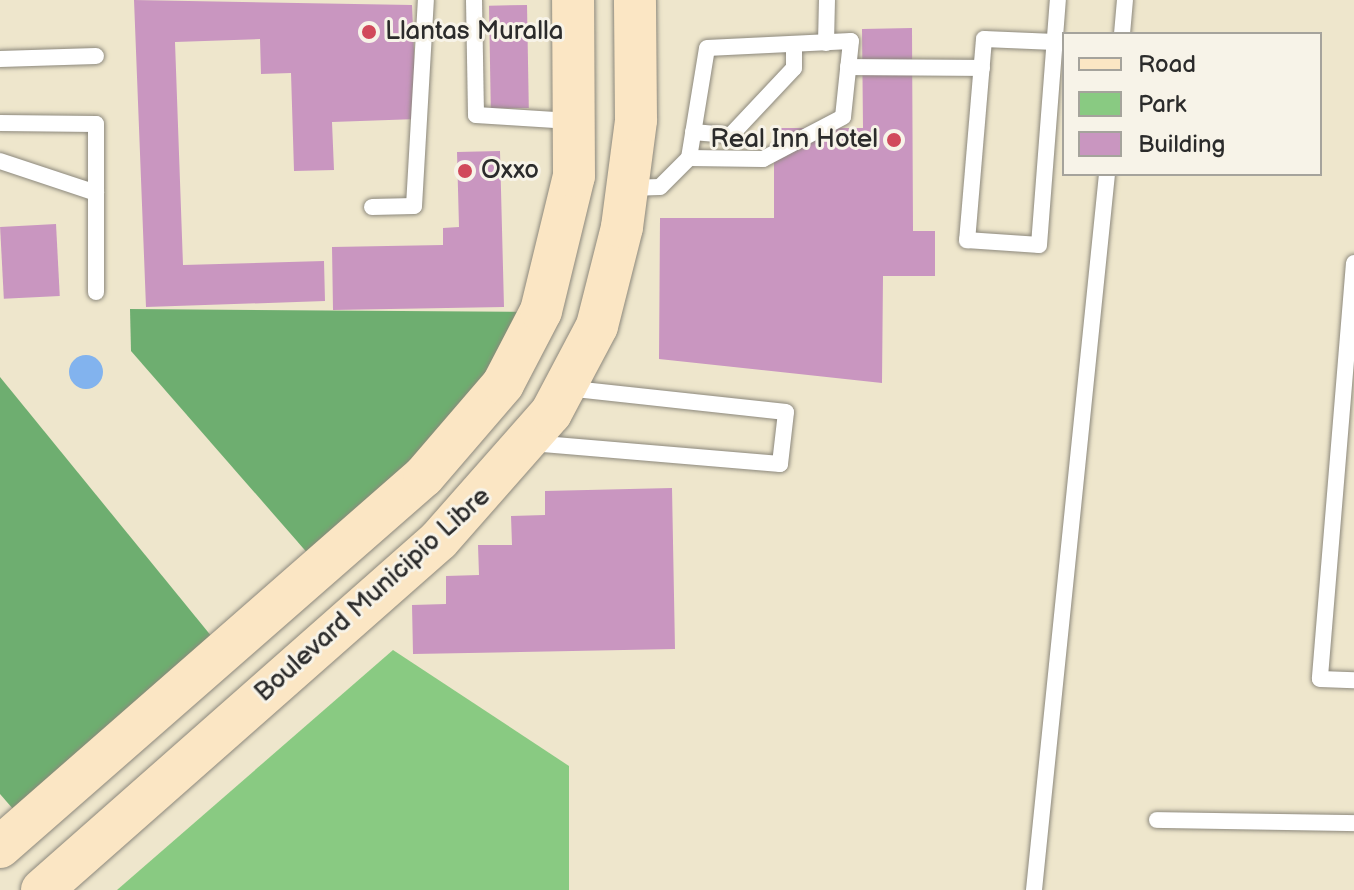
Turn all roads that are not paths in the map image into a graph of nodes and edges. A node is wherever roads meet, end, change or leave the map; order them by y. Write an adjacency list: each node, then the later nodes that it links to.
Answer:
1 (426, 0): 25 (lane)
2 (474, 0): 16 (lane)
3 (573, 0): 16 (main road, Boulevard Municipio Libre)
4 (635, 0): 23 (main road, Boulevard Municipio Libre)
5 (827, 0): 10 (lane)
6 (1058, 0): 9 (lane)
7 (1125, 0): 8 (lane)
8 (1122, 32)
9 (1055, 42): 15 (lane); 15 (lane)
10 (826, 43): 11 (lane); 14 (lane)
11 (794, 44): 18 (lane); 18 (lane)
12 (96, 56): 13 (lane)
13 (0, 59)
14 (848, 67): 15 (lane); 19 (lane)
15 (982, 68)
16 (576, 121): 21 (main road, Boulevard Municipio Libre)
17 (0, 123): 24 (lane)
18 (693, 132): 19 (lane)
19 (689, 158): 23 (lane)
20 (0, 161): 24 (lane)
21 (574, 176): 23 (main road); 34 (main road, Boulevard Municipio Libre)
22 (1107, 176): 36 (lane)
23 (628, 188): 28 (main road, Boulevard Municipio Libre)
24 (96, 193): 27 (lane)
25 (372, 207)
26 (1354, 263): 29 (lane)
27 (96, 292)
28 (566, 388): 30 (main road, Boulevard Municipio Libre); 30 (lane)
29 (1348, 396): 31 (lane)
30 (529, 443): 35 (main road, Boulevard Municipio Libre)
31 (1354, 680)
32 (1157, 820): 33 (lane)
33 (1354, 823)
34 (0, 847)
35 (42, 890)
36 (1034, 890)

